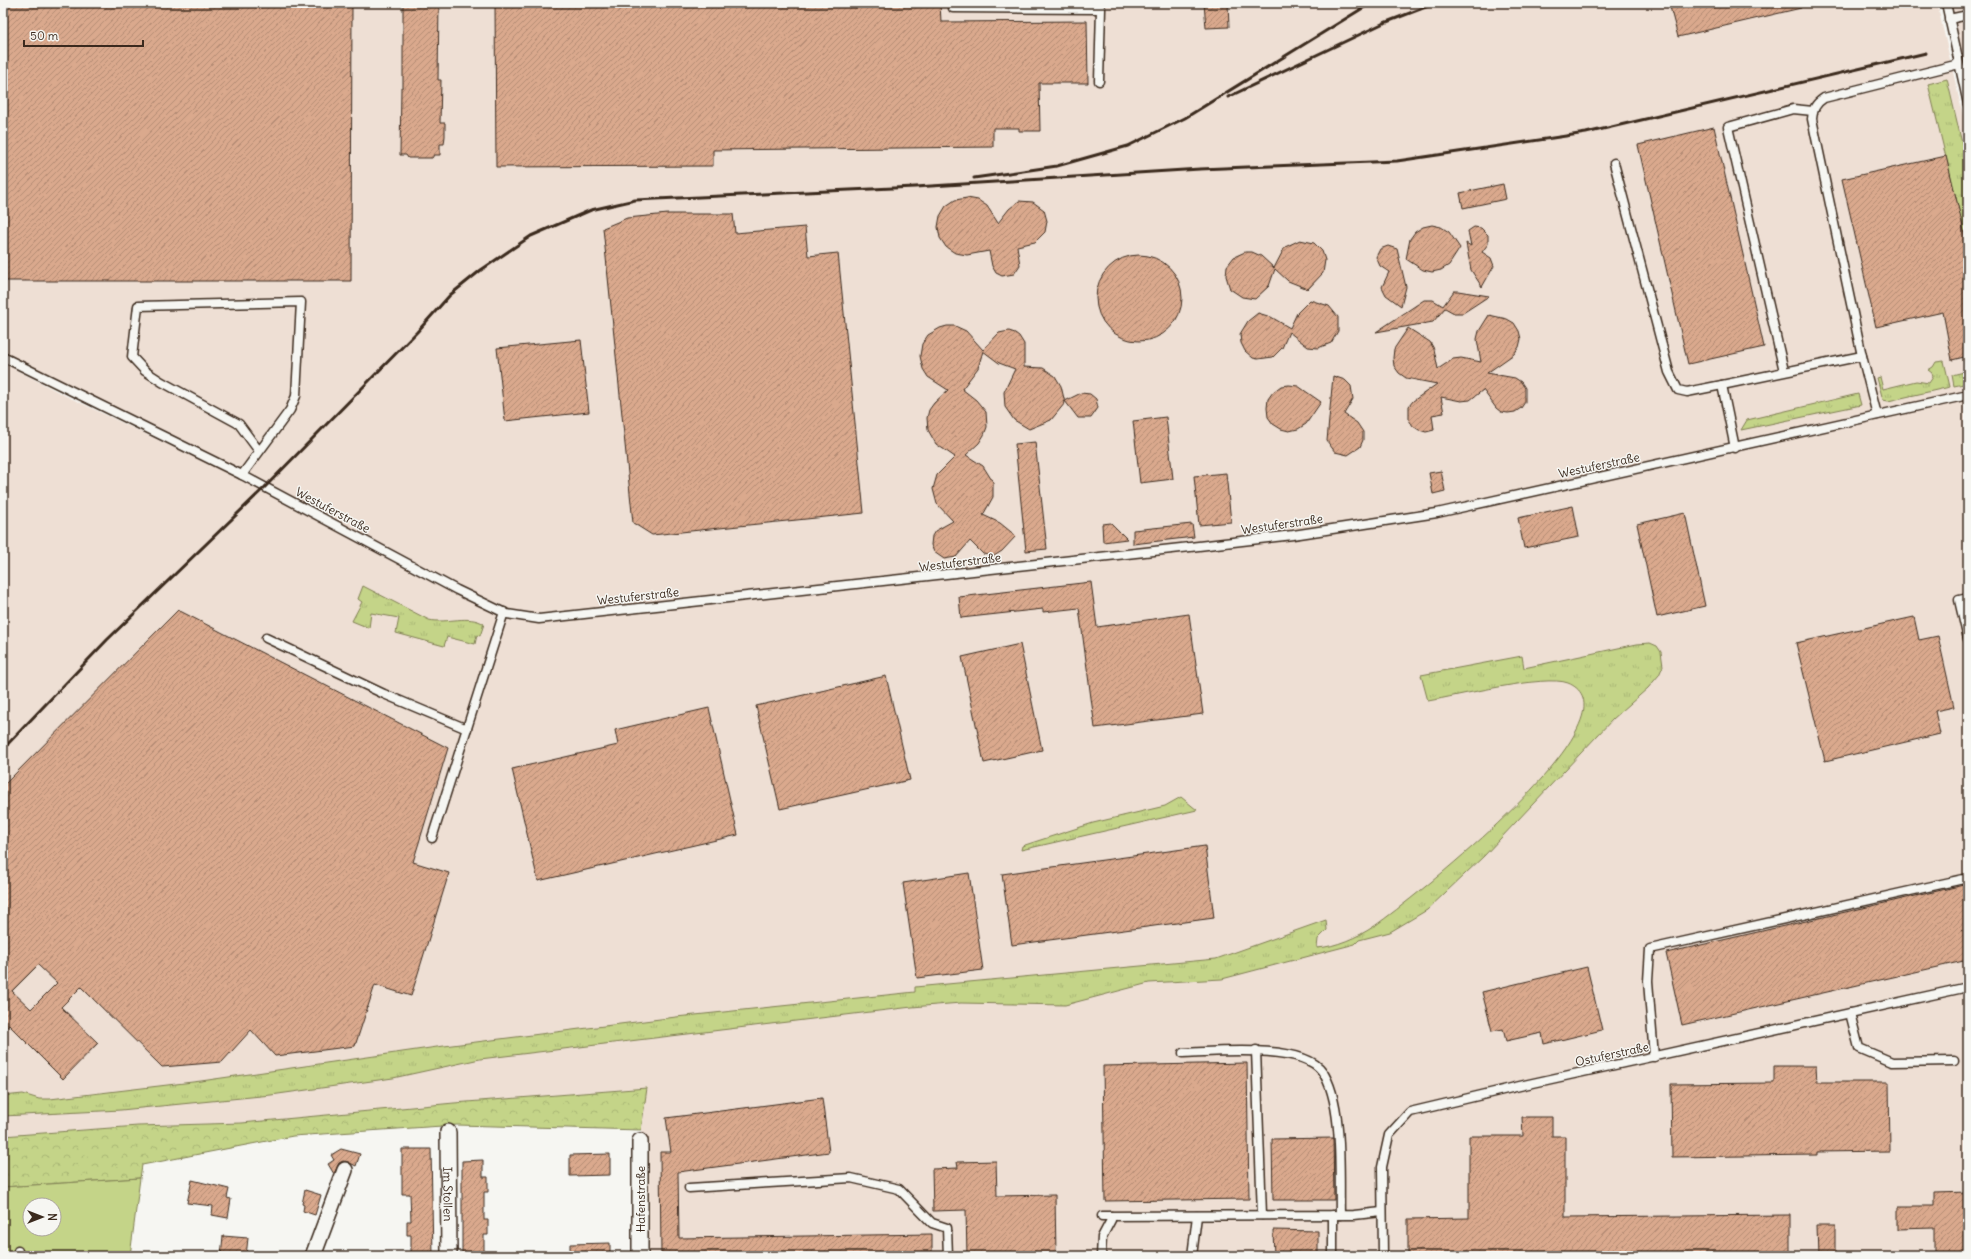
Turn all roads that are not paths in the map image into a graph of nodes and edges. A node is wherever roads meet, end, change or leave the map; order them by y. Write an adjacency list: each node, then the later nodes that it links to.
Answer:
1 (953, 3): 6 (lane)
2 (1946, 3): 4 (lane)
3 (1968, 15): 4 (lane)
4 (1949, 19): 5 (lane)
5 (1959, 64): 7 (lane); 8 (lane)
6 (1099, 81)
7 (1968, 101)
8 (1813, 111): 10 (lane); 12 (lane)
9 (1614, 163): 13 (lane)
10 (1862, 356): 12 (lane); 15 (lane)
11 (3, 357): 18 (lane, Westuferstraße)
12 (1784, 372): 13 (lane)
13 (1722, 385): 16 (lane)
14 (1968, 394): 15 (lane, Westuferstraße)
15 (1877, 415): 16 (lane, Westuferstraße)
16 (1735, 448): 20 (lane, Westuferstraße)
17 (259, 451): 17 (lane); 18 (lane)
18 (242, 475): 20 (lane, Westuferstraße)
19 (1968, 598): 22 (lane)
20 (504, 612): 23 (lane)
21 (266, 638): 23 (lane)
22 (1968, 638)
23 (467, 729): 24 (lane)
24 (432, 838)
25 (1968, 878): 30 (lane)
26 (1968, 987): 27 (lane, Ostuferstraße)
27 (1850, 1013): 30 (lane, Ostuferstraße); 31 (lane)
28 (1256, 1050): 29 (lane); 37 (lane); 38 (lane)
29 (1183, 1053)
30 (1654, 1058): 36 (lane, Ostuferstraße)
31 (1954, 1061)
32 (448, 1132): 43 (street, Im Stollen)
33 (640, 1142): 44 (street, Hafenstraße)
34 (345, 1170): 42 (street)
35 (689, 1188): 45 (lane)
36 (1382, 1212): 38 (lane); 49 (lane, Ostuferstraße)
37 (1262, 1215): 38 (lane); 41 (lane)
38 (1336, 1215): 48 (lane)
39 (1102, 1216): 40 (lane)
40 (1111, 1216): 41 (lane); 46 (lane)
41 (1197, 1216): 47 (lane)
42 (313, 1256)
43 (449, 1256)
44 (640, 1256)
45 (948, 1256)
46 (1101, 1256)
47 (1192, 1256)
48 (1333, 1256)
49 (1383, 1256)

